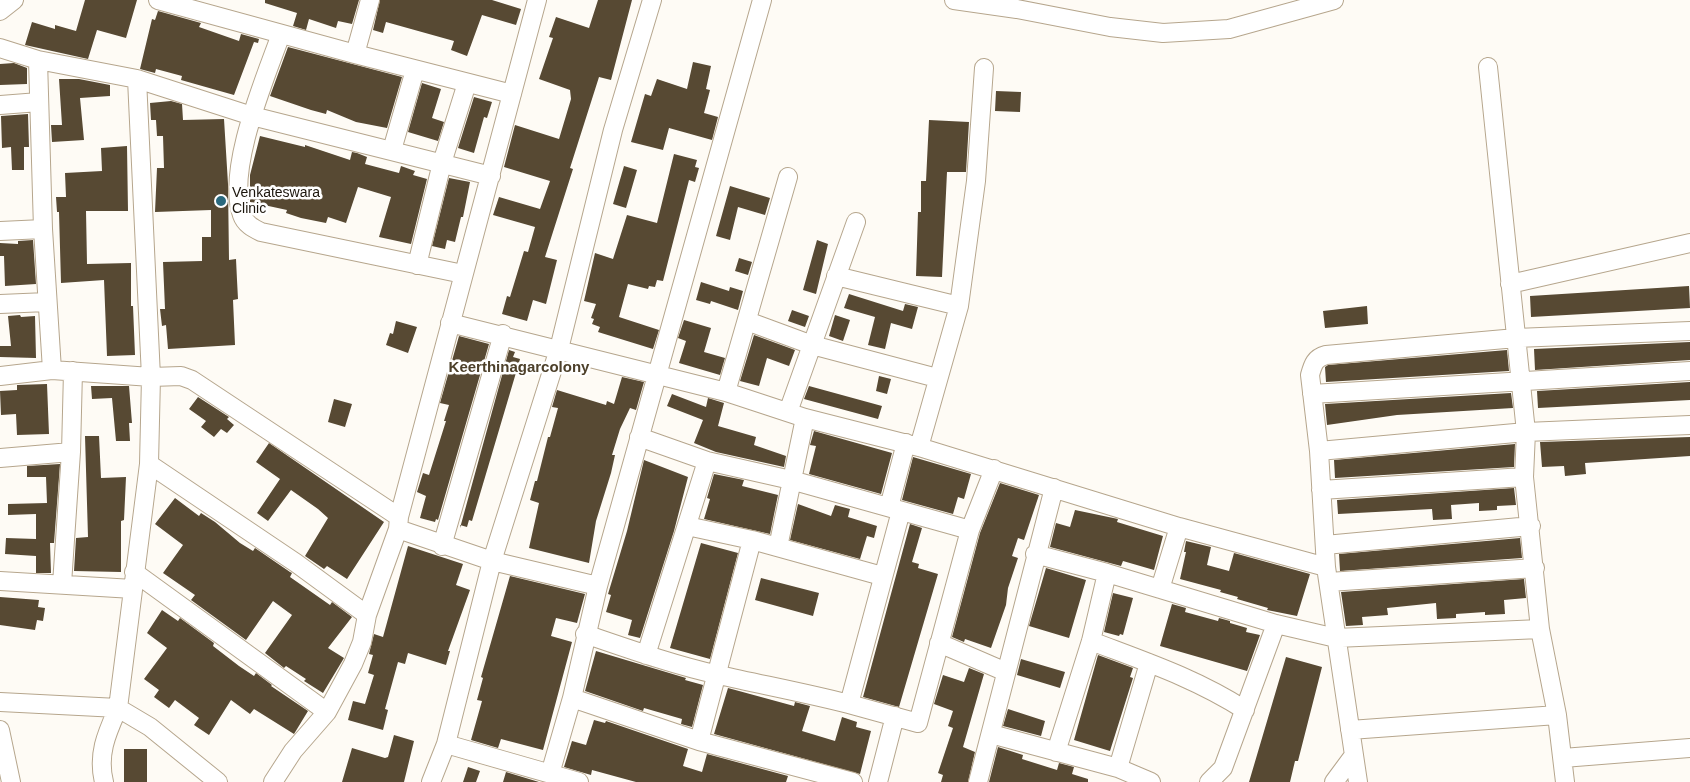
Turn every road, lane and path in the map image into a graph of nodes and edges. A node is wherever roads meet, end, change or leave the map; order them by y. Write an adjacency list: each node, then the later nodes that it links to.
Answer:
1 (14, 0): 9 (street)
2 (158, 0): 10 (street)
3 (370, 0): 12 (street)
4 (537, 0): 19 (street)
5 (652, 0): 44 (street)
6 (762, 0): 48 (street)
7 (954, 0): 8 (street)
8 (1334, 0)
9 (0, 11)
10 (281, 34): 12 (street); 22 (street)
11 (0, 48): 13 (street)
12 (355, 54): 16 (street)
13 (38, 60): 17 (street); 20 (street)
14 (1488, 67): 34 (street)
15 (984, 68): 37 (street)
16 (415, 70): 18 (street); 23 (street)
17 (137, 79): 22 (street); 50 (street)
18 (467, 83): 19 (street); 24 (street)
19 (512, 94): 25 (street)
20 (39, 102): 21 (street); 28 (street)
21 (0, 105)
22 (252, 116): 23 (street); 31 (street)
23 (392, 150): 24 (street)
24 (442, 163): 25 (street); 31 (street)
25 (491, 176): 32 (street)
26 (788, 177): 38 (street)
27 (856, 222): 33 (street)
28 (43, 229): 29 (street); 35 (street)
29 (0, 231)
30 (1690, 242): 34 (street)
31 (417, 265): 32 (street)
32 (463, 274): 39 (street)
33 (836, 276): 37 (street); 43 (street)
34 (1510, 284): 42 (street)
35 (47, 302): 36 (street); 45 (street)
36 (0, 304)
37 (959, 306): 51 (street)
38 (747, 321): 43 (street); 53 (street)
39 (450, 323): 41 (street); 71 (street)
40 (1690, 331): 42 (street)
41 (503, 334): 44 (street); 78 (street)
42 (1516, 338): 52 (street); 54 (street)
43 (812, 345): 51 (street); 55 (street)
44 (559, 349): 48 (street); 81 (street)
45 (52, 370): 46 (street); 49 (street)
46 (73, 371): 50 (street); 61 (street)
47 (1690, 371): 52 (street)
48 (657, 374): 53 (street); 58 (street)
49 (0, 376)
50 (151, 377): 64 (street); 71 (street)
51 (937, 378): 59 (street)
52 (1519, 381): 54 (street); 57 (street)
53 (726, 392): 55 (street)
54 (1312, 394): 60 (street)
55 (796, 415): 59 (street); 67 (street)
56 (1690, 425): 57 (street)
57 (1526, 432): 60 (street); 66 (street)
58 (640, 437): 63 (street); 89 (street)
59 (913, 445): 65 (street); 70 (street)
60 (1319, 451): 69 (street)
61 (71, 452): 62 (street); 88 (street)
62 (0, 458)
63 (707, 461): 67 (street); 72 (street)
64 (149, 464): 87 (street); 91 (street)
65 (994, 469): 68 (street); 75 (street)
66 (1524, 477): 69 (street); 73 (street)
67 (792, 480): 70 (street); 79 (street)
68 (1054, 488): 74 (street); 80 (street)
69 (1321, 490): 77 (street)
70 (895, 509): 75 (street); 85 (street)
71 (398, 523): 78 (street); 91 (street)
72 (687, 526): 76 (street); 98 (street)
73 (1531, 526): 77 (street); 82 (street)
74 (1179, 527): 84 (street); 90 (street)
75 (970, 530): 97 (street)
76 (752, 540): 79 (street); 101 (street)
77 (1325, 545): 84 (street)
78 (442, 546): 81 (street)
79 (778, 548): 85 (street)
80 (1035, 554): 83 (street); 100 (street)
81 (492, 561): 89 (street); 114 (street)
82 (1535, 568): 84 (street); 93 (street)
83 (1107, 573): 90 (street); 96 (street)
84 (1328, 575): 95 (street)
85 (882, 576): 104 (street)
86 (0, 581): 88 (street)
87 (133, 581): 88 (street); 105 (street); 107 (street)
88 (62, 584)
89 (598, 586): 94 (street)
90 (1160, 589): 92 (street)
91 (366, 615): 107 (street)
92 (1276, 624): 95 (street); 106 (street)
93 (1540, 629): 95 (street); 108 (street)
94 (585, 634): 98 (street); 102 (street)
95 (1336, 638): 111 (street)
96 (1090, 641): 99 (street); 116 (street)
97 (939, 643): 100 (street); 109 (street)
98 (646, 655): 101 (street)
99 (1149, 663): 106 (street); 119 (street)
100 (1006, 672): 112 (street)
101 (718, 675): 104 (street); 113 (street)
102 (572, 698): 113 (street); 120 (street)
103 (0, 702): 105 (street)
104 (849, 704): 109 (street)
105 (118, 708): 123 (street); 124 (street)
106 (1245, 710): 132 (street)
107 (327, 712): 125 (street)
108 (1557, 714): 111 (street); 118 (street)
109 (895, 716): 129 (street)
110 (0, 730): 122 (street)
111 (1350, 730): 117 (street)
112 (991, 734): 116 (street); 130 (street)
113 (699, 741): 121 (street)
114 (446, 744): 120 (street); 126 (street)
115 (1690, 748): 118 (street)
116 (1056, 752): 119 (street)
117 (1354, 755): 133 (street); 134 (street)
118 (1563, 758): 135 (street)
119 (1118, 768): 131 (street)
120 (550, 774): 127 (street)
121 (830, 779): 128 (street)
122 (10, 782)
123 (104, 782)
124 (218, 782)
125 (273, 782)
126 (431, 782)
127 (579, 782)
128 (853, 782)
129 (878, 782)
130 (978, 782)
131 (1151, 782)
132 (1209, 782)
133 (1334, 782)
134 (1358, 782)
135 (1566, 782)

